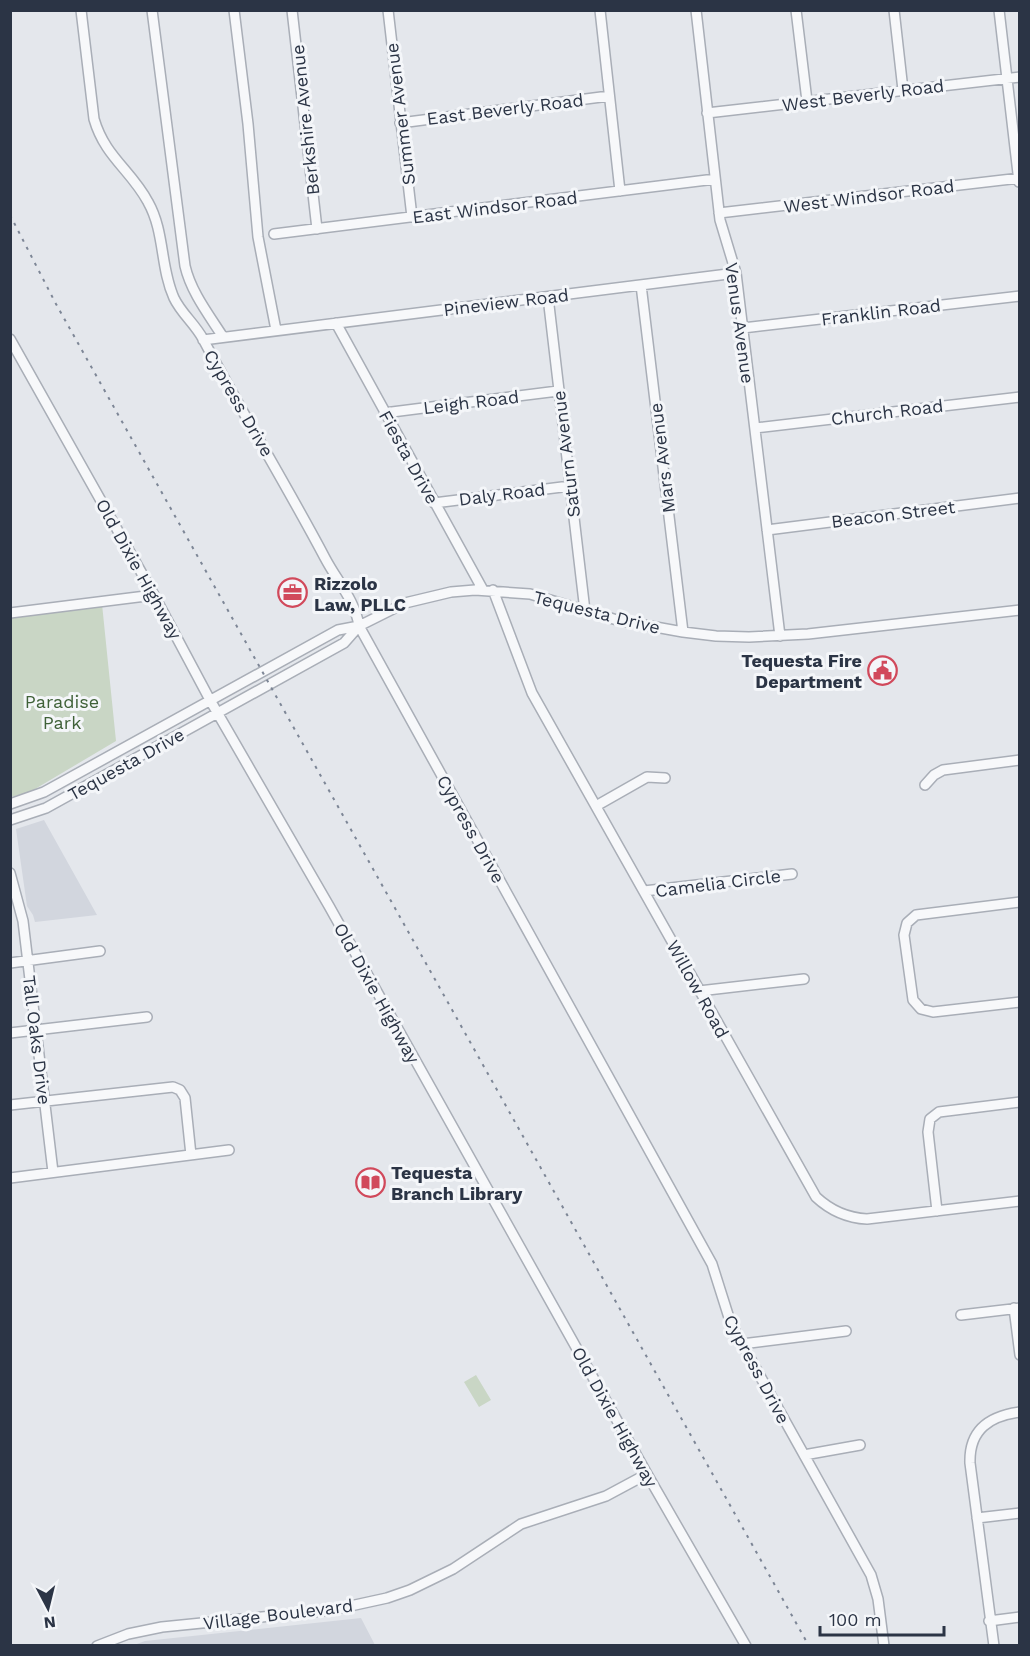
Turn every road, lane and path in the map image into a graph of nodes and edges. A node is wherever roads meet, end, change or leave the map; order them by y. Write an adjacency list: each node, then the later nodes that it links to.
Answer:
1 (81, 10): 35 (street, Cypress Drive)
2 (152, 10): 33 (street)
3 (234, 10): 32 (street)
4 (292, 10): 24 (street, Berkshire Avenue)
5 (388, 10): 17 (street, Summer Avenue)
6 (600, 10): 14 (street)
7 (696, 10): 16 (street, Venus Avenue)
8 (796, 10): 15 (street)
9 (894, 10): 13 (street)
10 (999, 10): 12 (street)
11 (1020, 77): 12 (street, West Beverly Road)
12 (1007, 78): 13 (street, West Beverly Road); 18 (street)
13 (903, 90): 15 (street, West Beverly Road)
14 (609, 96): 17 (street, East Beverly Road); 21 (street)
15 (807, 101): 16 (street, West Beverly Road)
16 (707, 113): 19 (street, Venus Avenue)
17 (400, 123): 23 (street, Summer Avenue)
18 (1019, 178): 20 (street); 22 (street, West Windsor Road)
19 (715, 179): 21 (street, East Windsor Road); 22 (street, Venus Avenue)
20 (1020, 184)
21 (620, 191): 23 (street, East Windsor Road)
22 (719, 213): 26 (street, Venus Avenue)
23 (412, 217): 24 (street, East Windsor Road)
24 (317, 229): 25 (street, East Windsor Road)
25 (274, 234)
26 (736, 273): 27 (street, Pineview Road); 31 (street, Venus Avenue)
27 (641, 285): 29 (street, Pineview Road); 50 (street, Mars Avenue)
28 (1020, 296): 31 (street, Franklin Road)
29 (548, 297): 30 (street, Pineview Road); 36 (street, Saturn Avenue)
30 (336, 323): 32 (street, Pineview Road); 38 (street, Fiesta Drive)
31 (743, 328): 39 (street, Venus Avenue)
32 (276, 330): 33 (street, Pineview Road)
33 (223, 337): 35 (street, Pineview Road)
34 (10, 339): 45 (street, Old Dixie Highway)
35 (204, 342): 49 (street, Cypress Drive)
36 (558, 391): 38 (street, Leigh Road); 40 (street, Saturn Avenue)
37 (1020, 397): 39 (street, Church Road)
38 (384, 413): 42 (street, Fiesta Drive)
39 (755, 428): 43 (street, Venus Avenue)
40 (570, 486): 42 (street, Daly Road); 47 (street, Saturn Avenue)
41 (1020, 498): 43 (street, Beacon Street)
42 (434, 503): 44 (street, Fiesta Drive)
43 (767, 530): 51 (street, Venus Avenue)
44 (488, 590): 47 (street, Tequesta Drive); 49 (street, Tequesta Drive); 58 (street, Willow Road)
45 (154, 595): 48 (street); 52 (street, Old Dixie Highway)
46 (1020, 610): 51 (street, Tequesta Drive)
47 (585, 611): 50 (street, Tequesta Drive)
48 (10, 613)
49 (359, 626): 52 (street, Tequesta Drive); 53 (street, Tequesta Drive); 85 (street, Cypress Drive)
50 (683, 632): 51 (street, Tequesta Drive)
51 (780, 636)
52 (210, 700): 53 (street, Old Dixie Highway); 57 (street, Tequesta Drive)
53 (217, 713): 59 (street, Tequesta Drive); 90 (street, Old Dixie Highway)
54 (1020, 760): 56 (street)
55 (665, 778): 58 (street)
56 (925, 785)
57 (10, 804)
58 (596, 806): 62 (street, Willow Road)
59 (10, 820)
60 (10, 873): 65 (street, Tall Oaks Drive)
61 (792, 874): 62 (street, Camelia Circle)
62 (644, 891): 68 (street, Willow Road)
63 (1020, 902): 69 (street)
64 (99, 951): 65 (street)
65 (27, 961): 66 (street); 71 (street, Tall Oaks Drive)
66 (10, 963)
67 (804, 979): 68 (street)
68 (699, 991): 81 (street, Willow Road)
69 (1020, 1002)
70 (147, 1017): 71 (street)
71 (36, 1030): 72 (street); 73 (street, Tall Oaks Drive)
72 (10, 1033)
73 (44, 1101): 75 (street); 77 (street); 78 (street, Tall Oaks Drive)
74 (1020, 1102): 81 (street)
75 (10, 1105)
76 (229, 1150): 77 (street)
77 (191, 1155): 78 (street)
78 (53, 1172): 79 (street)
79 (10, 1178)
80 (1020, 1201): 81 (street, Willow Road)
81 (938, 1211)
82 (1017, 1308): 83 (street); 86 (street)
83 (961, 1315)
84 (846, 1331): 85 (street)
85 (742, 1344): 89 (street, Cypress Drive)
86 (1020, 1355)
87 (1020, 1412): 92 (street)
88 (860, 1445): 89 (street)
89 (804, 1455): 97 (street, Cypress Drive)
90 (647, 1474): 95 (street, Village Boulevard); 96 (street, Old Dixie Highway)
91 (1020, 1513): 92 (street)
92 (977, 1518): 94 (street)
93 (1020, 1617): 94 (street)
94 (989, 1621): 98 (street)
95 (97, 1646)
96 (746, 1646)
97 (883, 1646)
98 (994, 1646)

